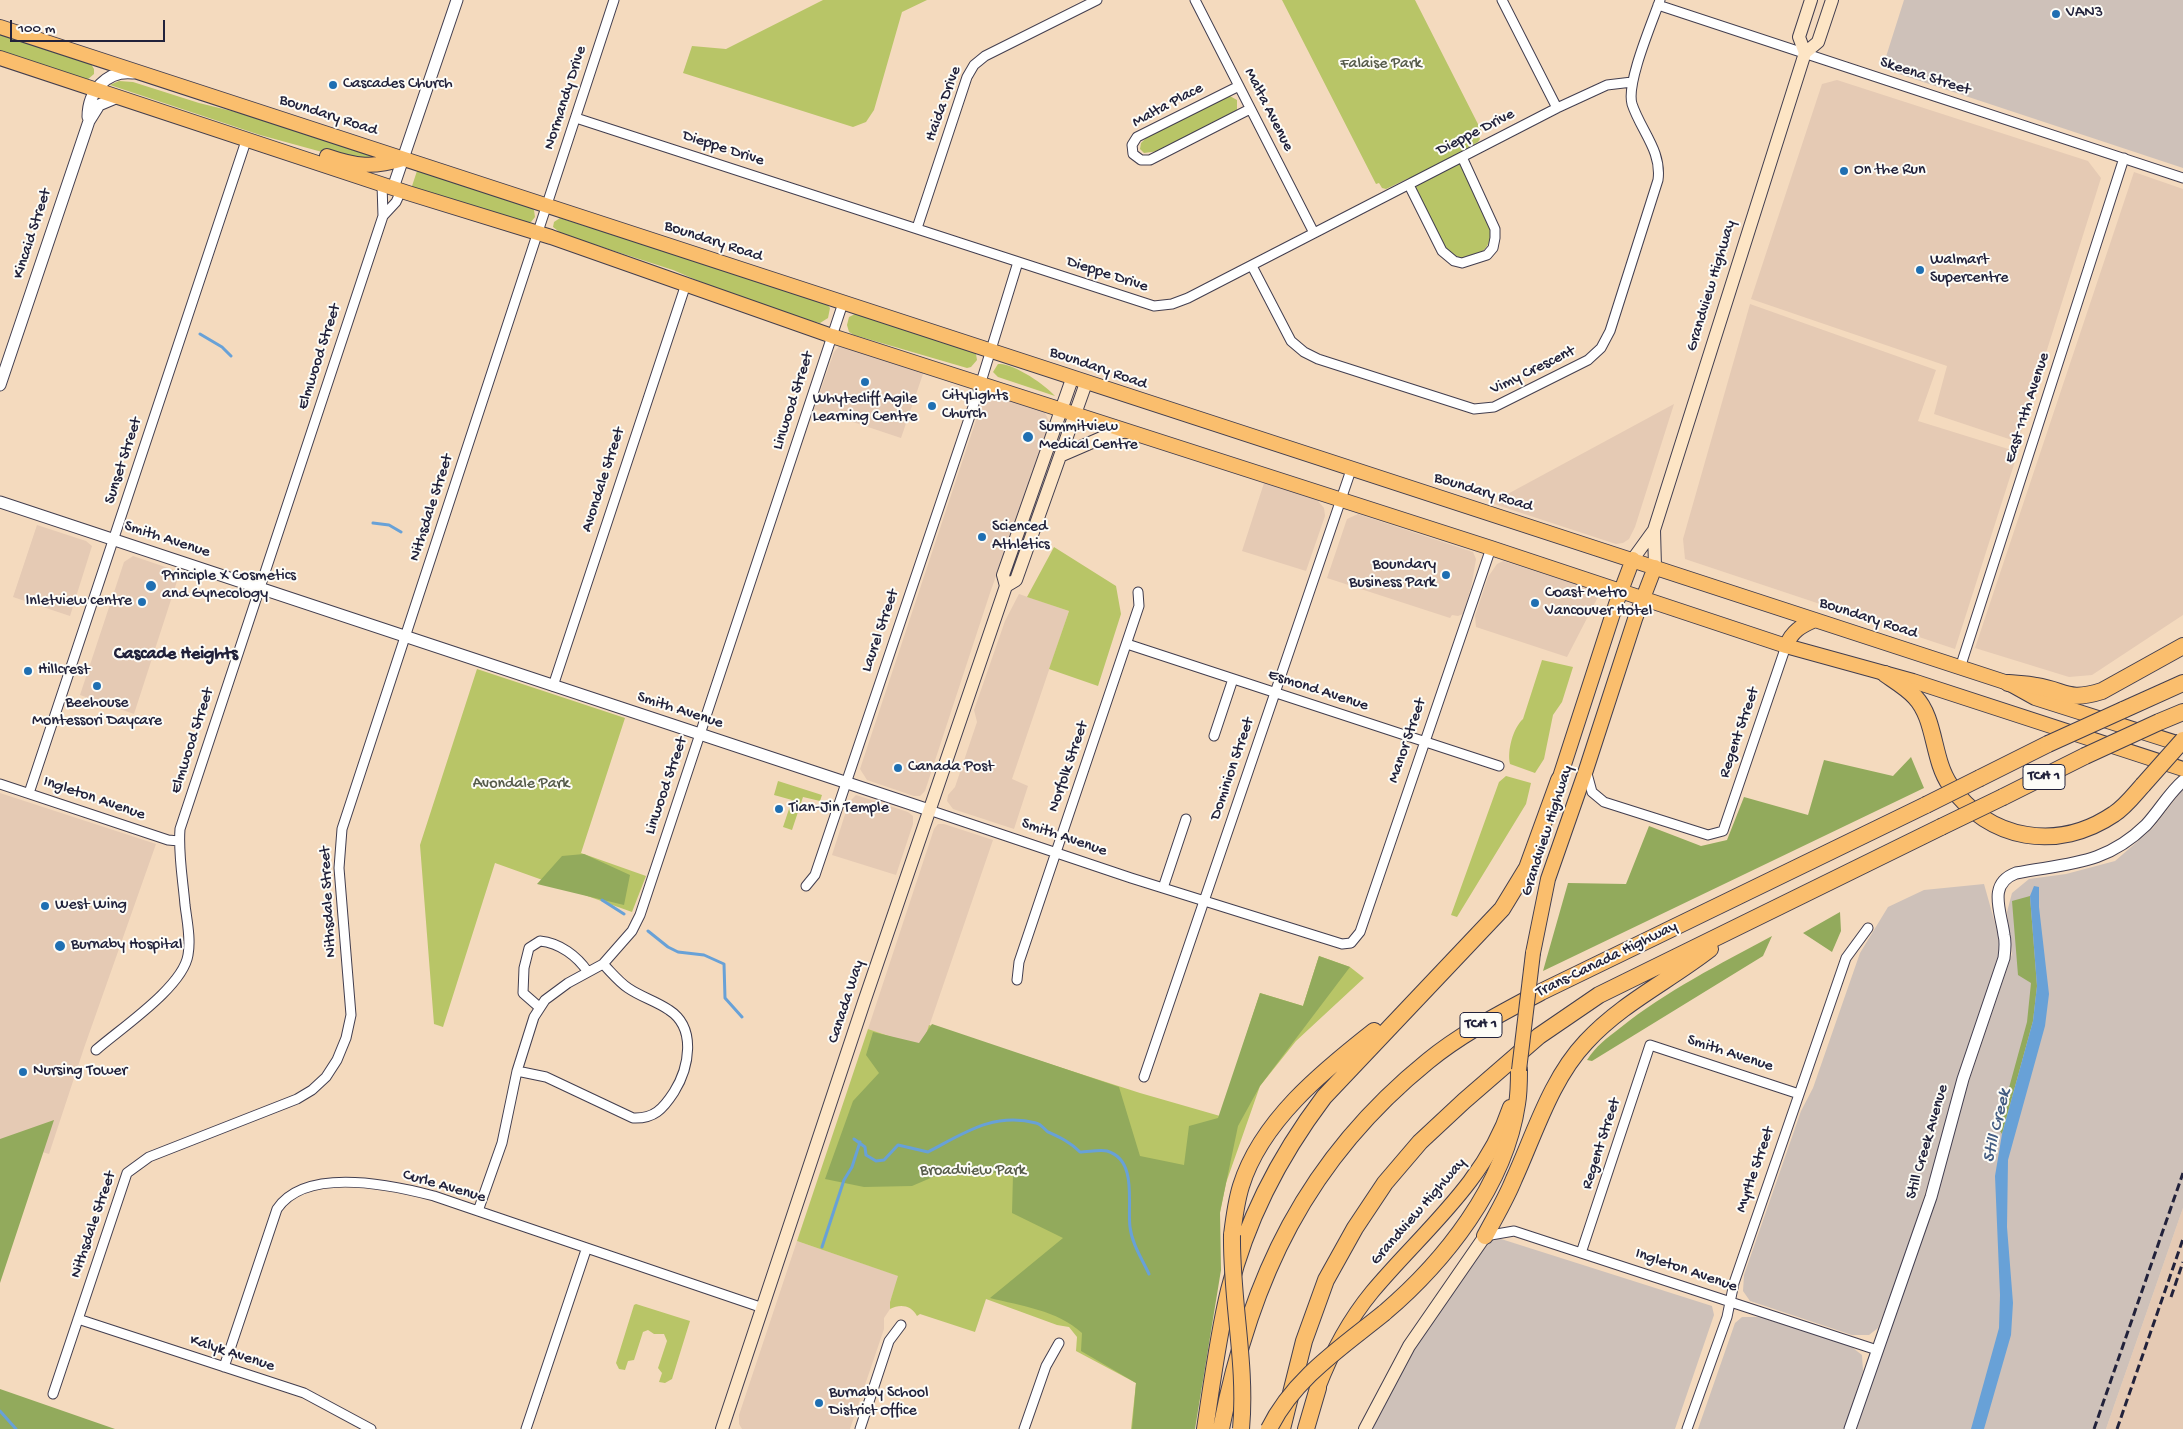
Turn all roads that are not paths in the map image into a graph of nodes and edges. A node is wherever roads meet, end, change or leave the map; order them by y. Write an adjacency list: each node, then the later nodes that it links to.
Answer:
1 (457, 0): 25 (street)
2 (614, 0): 19 (street, Normandy Drive)
3 (1097, 0): 31 (street, Haida Drive)
4 (1195, 0): 14 (street, Malta Avenue)
5 (1502, 0): 17 (street)
6 (1811, 0): 10 (main road, Grandview Highway)
7 (1832, 0): 10 (main road, Grandview Highway)
8 (1659, 2): 10 (street, Skeena Street); 13 (street)
9 (0, 27): 12 (main road, Boundary Road)
10 (1805, 53): 24 (street, Skeena Street); 49 (main road, Grandview Highway)
11 (0, 58): 15 (main road)
12 (144, 74): 15 (street); 25 (main road, Boundary Road)
13 (1632, 82): 17 (street, Dieppe Drive); 35 (street, Vimy Crescent)
14 (1239, 86): 18 (street, Malta Avenue); 18 (street, Malta Place)
15 (96, 89): 16 (main road); 20 (street, Kincaid Street)
16 (118, 97): 20 (street, Kincaid Street); 21 (main road)
17 (1557, 108): 23 (street, Dieppe Drive)
18 (1250, 109): 33 (street, Malta Avenue)
19 (576, 118): 29 (street, Normandy Drive); 31 (street, Dieppe Drive)
20 (88, 121): 42 (street, Kincaid Street)
21 (247, 138): 22 (main road); 50 (street, Sunset Street)
22 (280, 149): 25 (main road); 28 (main road)
23 (1462, 158): 27 (street, Dieppe Drive); 27 (street)
24 (2124, 158): 26 (street, Skeena Street); 64 (street, East 11th Avenue)
25 (403, 159): 28 (street); 29 (main road, Boundary Road)
26 (2183, 178)
27 (1409, 185): 33 (street, Dieppe Drive)
28 (392, 188): 30 (street, Elmwood Street); 30 (street, Elmwood Street); 32 (main road)
29 (547, 206): 32 (street, Nithsdale Street); 37 (main road, Boundary Road)
30 (383, 216): 55 (street, Elmwood Street)
31 (918, 228): 34 (street, Dieppe Drive)
32 (538, 233): 36 (main road); 60 (street, Nithsdale Street)
33 (1314, 233): 35 (street, Dieppe Drive)
34 (1018, 262): 35 (street, Dieppe Drive); 39 (street, Laurel Street)
35 (1252, 266)
36 (686, 284): 38 (main road); 69 (street, Avondale Street)
37 (843, 303): 38 (street, Linwood Street); 39 (main road, Boundary Road)
38 (832, 336): 41 (main road); 72 (street, Linwood Street)
39 (989, 351): 40 (main road, Boundary Road); 41 (street, Laurel Street)
40 (1079, 381): 43 (main road, Canada Way); 46 (main road, Boundary Road)
41 (980, 383): 43 (main road); 82 (street, Laurel Street)
42 (0, 385)
43 (1068, 412): 44 (main road); 45 (main road, Canada Way); 54 (main road, Canada Way)
44 (1128, 431): 45 (main road); 47 (main road)
45 (1062, 455): 54 (main road, Canada Way)
46 (1351, 470): 47 (street, Dominion Street); 52 (main road, Boundary Road)
47 (1341, 500): 51 (main road); 70 (street, Dominion Street)
48 (0, 502): 50 (street, Smith Avenue)
49 (1654, 530): 52 (main road, Grandview Highway); 53 (main road, Grandview Highway)
50 (114, 540): 55 (street, Smith Avenue); 84 (street, Sunset Street)
51 (1491, 548): 56 (main road); 75 (street, Manor Street)
52 (1633, 560): 53 (main road, Boundary Road); 56 (main road, Grandview Highway)
53 (1655, 567): 58 (main road, Grandview Highway); 59 (main road, Boundary Road)
54 (1006, 586): 85 (main road, Canada Way)
55 (260, 588): 60 (street, Smith Avenue); 87 (street, Elmwood Street)
56 (1621, 591): 58 (main road); 80 (main road, Grandview Highway)
57 (1138, 592): 61 (street, Norfolk Street)
58 (1643, 599): 62 (main road); 79 (main road, Grandview Highway)
59 (1815, 620): 62 (main road); 64 (main road, Boundary Road)
60 (405, 636): 69 (street, Smith Avenue); 113 (street, Nithsdale Street)
61 (1127, 644): 66 (street, Esmond Avenue); 88 (street, Norfolk Street)
62 (1786, 646): 65 (main road); 79 (street, Regent Street)
63 (2183, 646): 67 (highway)
64 (1960, 668): 67 (main road, Boundary Road)
65 (1885, 674): 74 (highway, bridge); 78 (main road)
66 (1233, 679): 70 (street, Esmond Avenue); 73 (street)
67 (2008, 683): 76 (main road, Boundary Road)
68 (2183, 683): 126 (highway, Trans-Canada Highway / TCH 1, bridge)
69 (553, 686): 72 (street, Smith Avenue)
70 (1275, 693): 75 (street, Esmond Avenue); 91 (street, Dominion Street)
71 (2183, 712): 92 (highway, Trans-Canada Highway / TCH 1, bridge)
72 (700, 735): 82 (street, Smith Avenue); 95 (street, Linwood Street)
73 (1214, 736)
74 (2183, 740)
75 (1424, 741): 77 (street, Esmond Avenue); 94 (street, Manor Street)
76 (2183, 745)
77 (1500, 766)
78 (2183, 769)
79 (1586, 770): 102 (main road, Grandview Highway, bridge)
80 (1559, 780): 98 (highway)
81 (2183, 781): 116 (street, Still Creek Avenue)
82 (846, 783): 85 (street, Smith Avenue); 89 (street, Laurel Street)
83 (0, 784): 84 (street, Ingleton Avenue)
84 (30, 793): 87 (street, Ingleton Avenue)
85 (929, 810): 88 (street, Smith Avenue); 112 (main road, Canada Way)
86 (1186, 819): 90 (street)
87 (179, 841): 101 (street, Elmwood Street)
88 (1056, 853): 90 (street, Smith Avenue); 97 (street, Norfolk Street)
89 (806, 886)
90 (1163, 888): 91 (street, Smith Avenue)
91 (1204, 901): 94 (street, Smith Avenue); 104 (street, Dominion Street)
92 (1747, 922): 108 (highway); 129 (highway, Trans-Canada Highway / TCH 1)
93 (1868, 928): 105 (street, Myrtle Street)
94 (1351, 943)
95 (603, 964): 96 (street, Linwood Street); 103 (street)
96 (588, 972): 99 (street, Linwood Street); 99 (street)
97 (1018, 980)
98 (1417, 997): 125 (highway); 127 (highway, bridge)
99 (539, 1007): 103 (street, Linwood Street)
100 (1650, 1045): 105 (street, Smith Avenue); 110 (street, Regent Street)
101 (96, 1050)
102 (1519, 1070): 106 (highway)
103 (517, 1071): 107 (street, Linwood Street)
104 (1144, 1077)
105 (1799, 1094): 111 (street, Myrtle Street)
106 (1514, 1105): 118 (main road, Grandview Highway); 128 (highway, bridge)
107 (478, 1211): 109 (street, Curle Avenue); 117 (street, Curle Avenue)
108 (1485, 1236): 110 (street, Ingleton Avenue); 132 (main road)
109 (586, 1250): 112 (street, Curle Avenue); 121 (street)
110 (1581, 1253): 111 (street, Ingleton Avenue)
111 (1730, 1302): 116 (street, Ingleton Avenue); 133 (street, Myrtle Street)
112 (763, 1308): 122 (main road, Canada Way)
113 (78, 1320): 117 (street, Kalyk Avenue); 119 (street, Nithsdale Street)
114 (901, 1325): 123 (street)
115 (1060, 1343): 124 (street)
116 (1877, 1350): 134 (street, Still Creek Avenue)
117 (224, 1367): 120 (street, Kalyk Avenue)
118 (1318, 1388): 130 (highway); 131 (main road)
119 (53, 1394)
120 (371, 1429)
121 (526, 1429)
122 (722, 1429)
123 (860, 1429)
124 (1024, 1429)
125 (1205, 1429)
126 (1221, 1429)
127 (1241, 1429)
128 (1269, 1429)
129 (1282, 1429)
130 (1306, 1429)
131 (1312, 1429)
132 (1365, 1429)
133 (1687, 1429)
134 (1850, 1429)

